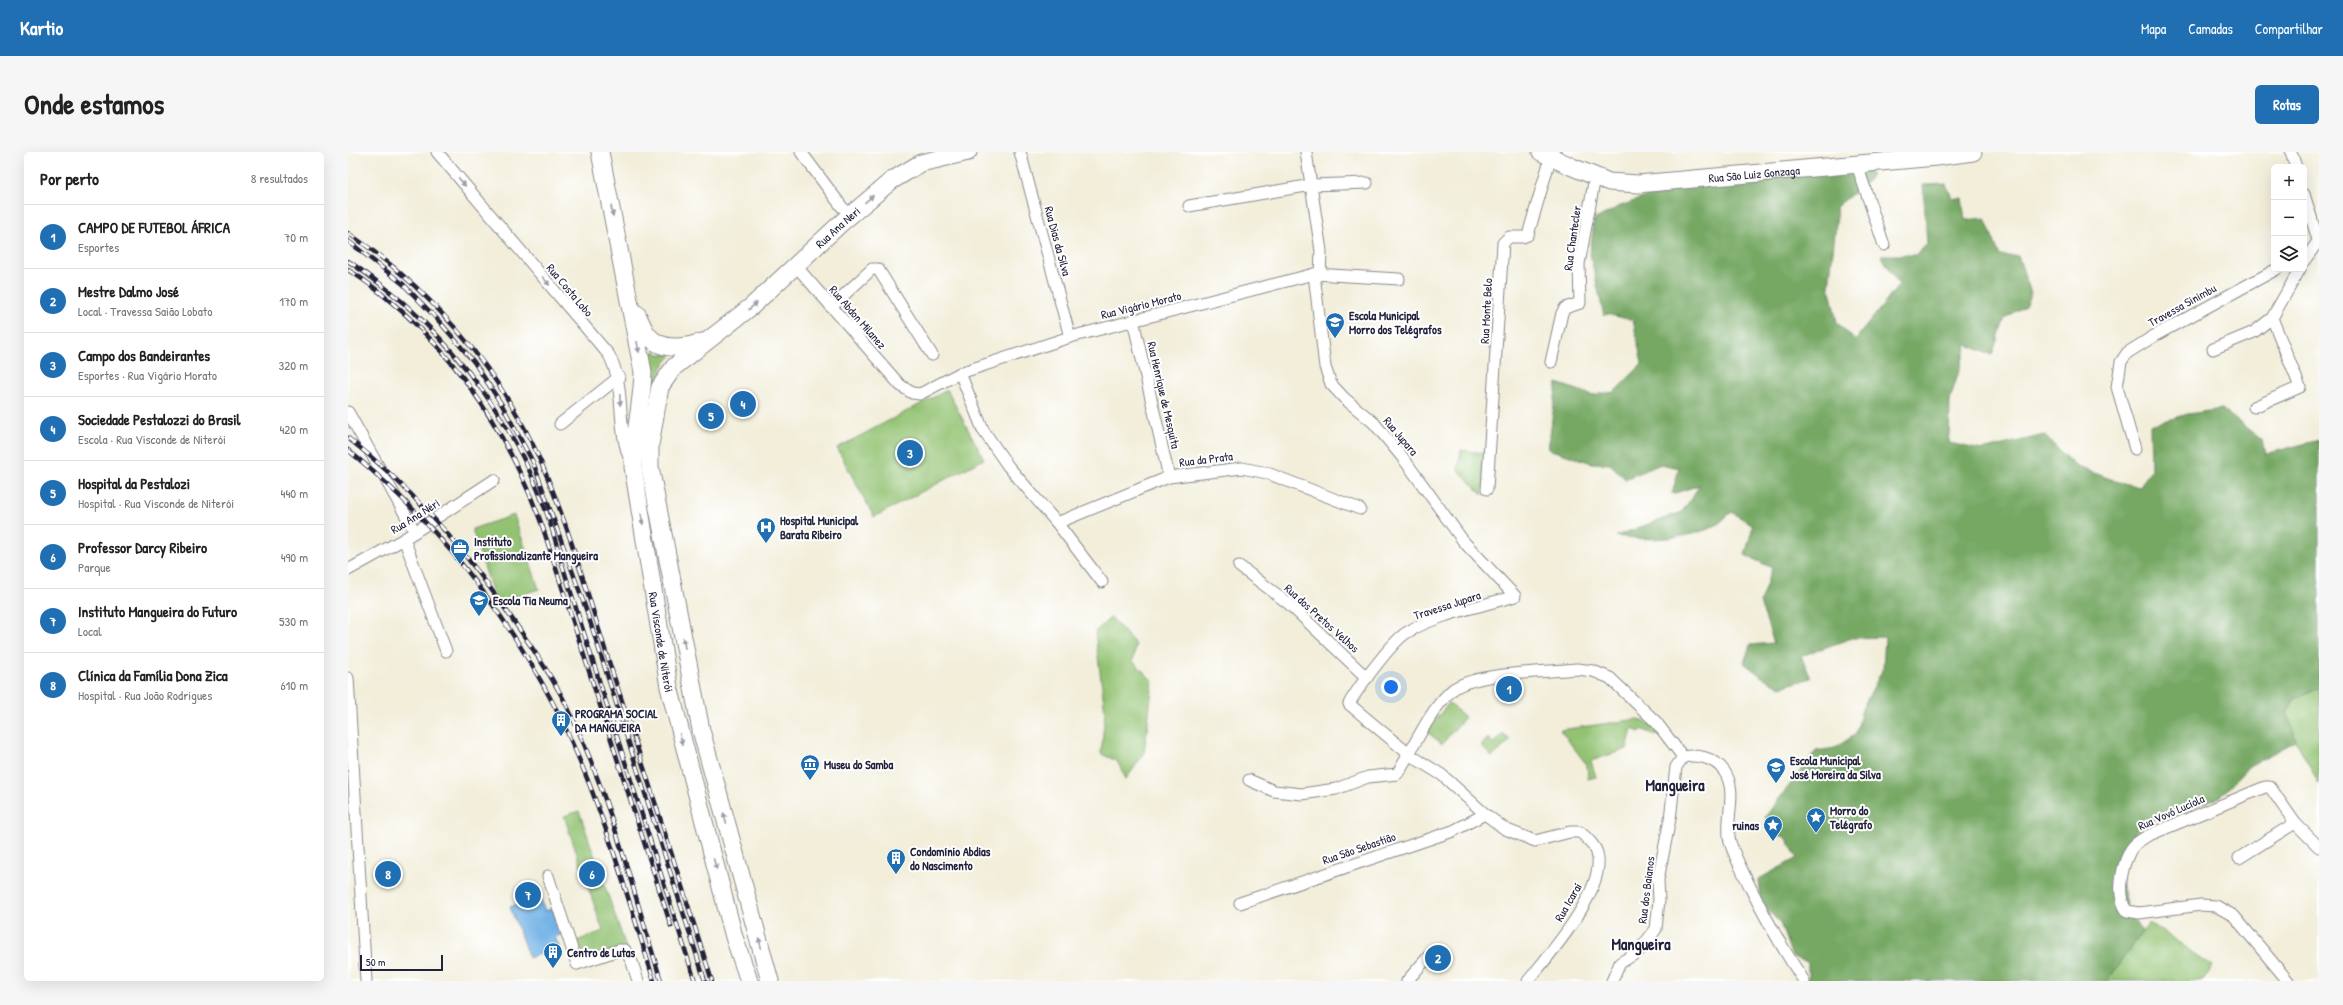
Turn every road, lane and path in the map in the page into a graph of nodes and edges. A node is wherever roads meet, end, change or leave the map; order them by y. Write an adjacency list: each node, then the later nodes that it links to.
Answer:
1 (437, 152): 36 (street, Rua Costa Lobo, one-way to 36)
2 (600, 152): 26 (main road, one-way to 26)
3 (801, 152): 17 (street)
4 (968, 152): 17 (main road, Rua Ana Neri, one-way to 4)
5 (1020, 152): 31 (street, Rua Dias da Silva)
6 (1306, 152): 14 (street, Rua Jupara)
7 (1973, 152): 11 (main road, Rua São Luiz Gonzaga)
8 (2291, 152): 10 (street)
9 (1546, 154): 12 (main road, Rua São Luiz Gonzaga); 45 (street, Rua Monte Belo)
10 (2295, 164)
11 (1857, 165): 12 (main road, Rua São Luiz Gonzaga); 19 (street)
12 (1595, 177): 34 (street, Rua Chantecler)
13 (1367, 183): 14 (street)
14 (1312, 185): 16 (street); 24 (street, Rua Jupara)
15 (2306, 200): 18 (street)
16 (1189, 206)
17 (850, 215): 21 (main road, Rua Ana Neri)
18 (2319, 240): 20 (street)
19 (1884, 244)
20 (2307, 253)
21 (796, 266): 27 (street, Rua Abdon Milanez); 30 (main road, Rua Ana Neri, one-way to 21)
22 (2271, 272): 41 (street, Travessa Sinimbu)
23 (2298, 272): 28 (street)
24 (1317, 274): 25 (street, Rua Vigário Morato); 29 (street, Rua Vigário Morato); 53 (street, Rua Jupara)
25 (1399, 279)
26 (628, 295): 30 (main road); 42 (main road, Rua Visconde de Niterói, one-way to 42)
27 (831, 307): 33 (street); 37 (street, Rua Abdon Milanez)
28 (2272, 318): 32 (street); 38 (street)
29 (1133, 320): 31 (street, Rua Vigário Morato); 43 (street, Rua Henrique de Mesquita)
30 (723, 330): 57 (main road, Rua Visconde de Niterói, one-way to 30)
31 (1070, 337): 35 (street, Rua Vigário Morato)
32 (2212, 349)
33 (932, 355)
34 (1551, 362)
35 (960, 373): 37 (street, Rua Vigário Morato); 47 (street)
36 (619, 377): 40 (street); 42 (street, Rua Costa Lobo, one-way to 42)
37 (900, 386)
38 (2254, 407)
39 (348, 412): 48 (street)
40 (560, 424)
41 (2135, 449)
42 (633, 467): 58 (main road, Rua Visconde de Niterói, one-way to 58)
43 (1169, 477): 46 (street, Rua da Prata); 47 (street, Rua da Prata)
44 (494, 480): 48 (street, Rua Ana Néri)
45 (1487, 489)
46 (1360, 508)
47 (1057, 523): 52 (street)
48 (415, 532): 49 (street, Rua Ana Néri)
49 (404, 539): 51 (street, Rua Ana Néri); 54 (street)
50 (1239, 566): 56 (street, Rua dos Pretos Velhos)
51 (348, 570)
52 (1102, 582)
53 (1515, 596): 56 (street, Travessa Jupara)
54 (446, 651)
55 (348, 678): 71 (street)
56 (1367, 678): 61 (street, Travessa Jupara)
57 (691, 681): 58 (main road); 59 (main road, Rua Visconde de Niterói)
58 (669, 687): 60 (main road, Rua Visconde de Niterói)
59 (698, 715): 60 (main road); 74 (main road, Rua Visconde de Niterói, one-way to 59)
60 (676, 717): 73 (main road, Rua Visconde de Niterói, one-way to 73)
61 (1410, 755): 62 (street); 63 (street); 64 (street)
62 (1683, 757): 77 (street, Rua dos Baianos); 78 (street)
63 (1250, 780)
64 (1485, 814): 69 (street, Rua São Sebastião); 76 (street, Rua Icaraí)
65 (2295, 823): 66 (street); 67 (street); 79 (street, Rua Vovó Lucíola)
66 (2319, 847)
67 (2239, 858)
68 (548, 876): 72 (street)
69 (1240, 903)
70 (1428, 957): 75 (street)
71 (366, 981)
72 (638, 981)
73 (749, 981)
74 (770, 981)
75 (1407, 981)
76 (1528, 981)
77 (1612, 981)
78 (1804, 981)
79 (2288, 981)

